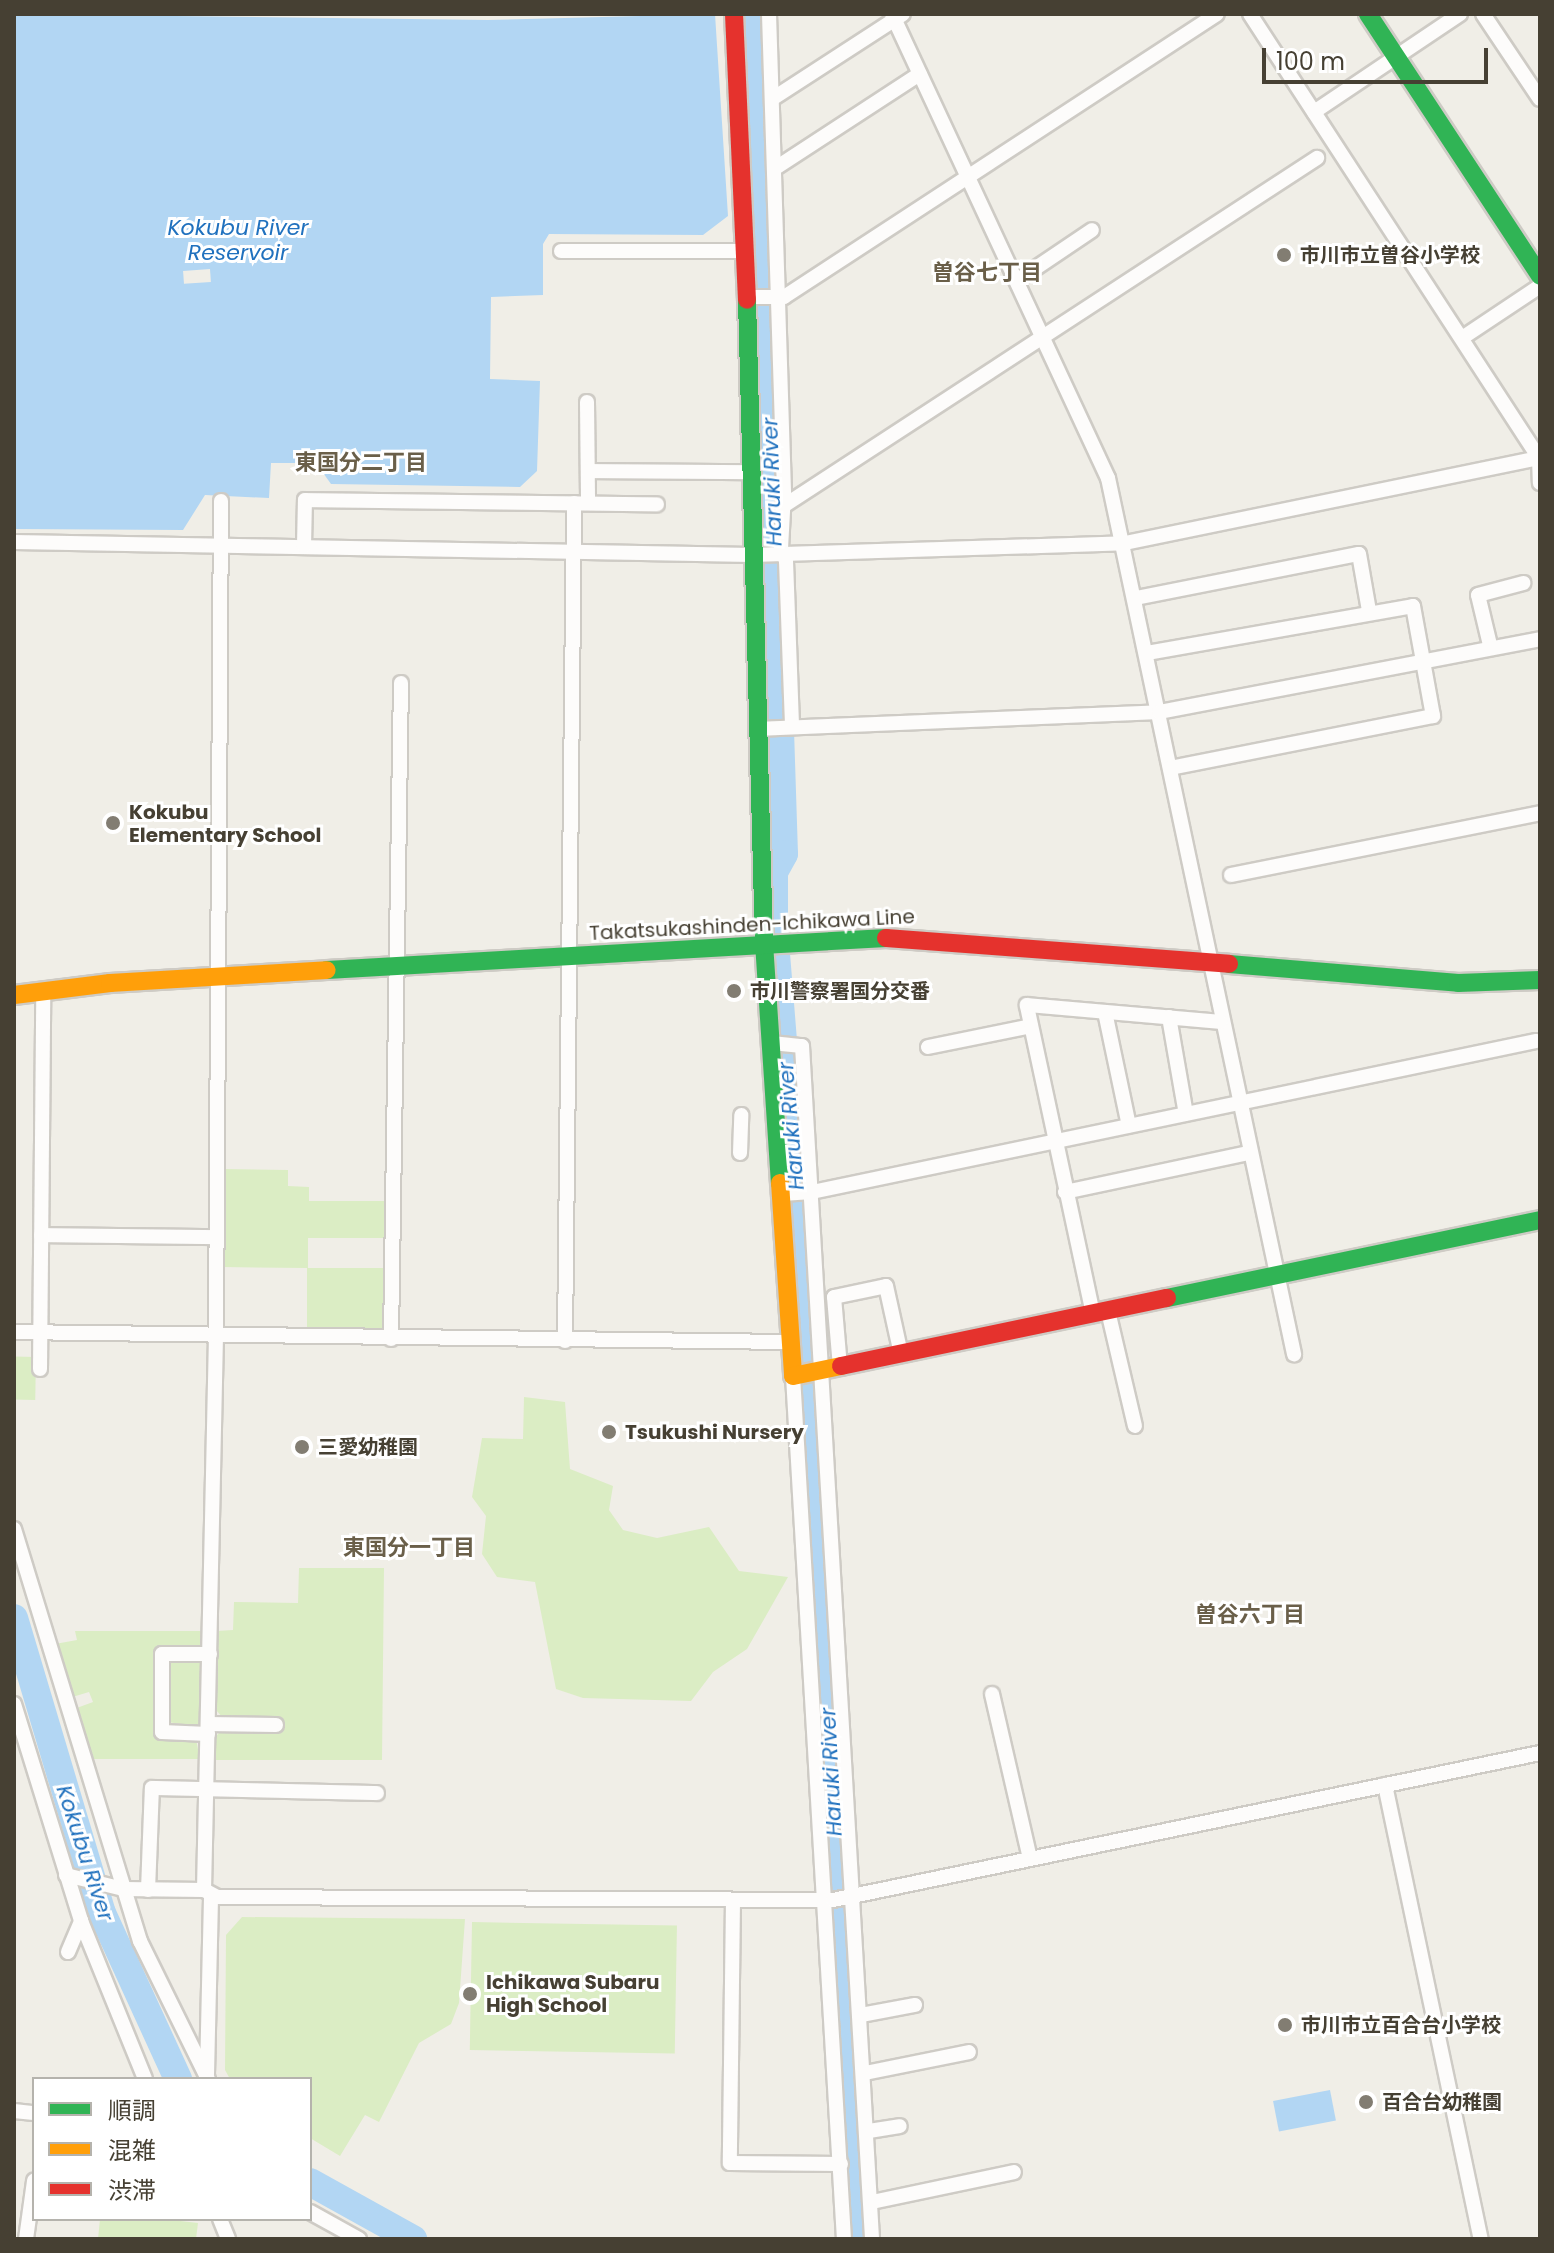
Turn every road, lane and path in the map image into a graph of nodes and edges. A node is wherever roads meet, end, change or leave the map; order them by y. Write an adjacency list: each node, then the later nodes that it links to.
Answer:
1 (734, 14): 19 (street)
2 (769, 14): 11 (street)
3 (1217, 14): 16 (street)
4 (1250, 14): 13 (street)
5 (1368, 14): 9 (street)
6 (1460, 14): 9 (street)
7 (1483, 14): 12 (street)
8 (896, 16): 10 (street); 11 (street)
9 (1396, 57): 13 (street); 20 (street)
10 (920, 74): 15 (street); 16 (street)
11 (772, 99): 15 (street)
12 (1540, 99)
13 (1314, 112): 25 (street)
14 (1317, 158): 24 (street)
15 (774, 169): 23 (street)
16 (970, 177): 21 (street); 23 (street)
17 (1092, 230): 21 (street)
18 (561, 251): 19 (street)
19 (746, 251): 23 (street)
20 (1540, 276)
21 (1018, 280): 24 (street)
22 (1540, 286): 25 (street)
23 (764, 297): 29 (street); 34 (street)
24 (1044, 336): 34 (street); 36 (street)
25 (1462, 338): 27 (street)
26 (587, 402): 28 (street)
27 (1539, 458): 30 (street); 36 (street)
28 (588, 471): 29 (street); 32 (street)
29 (749, 472): 40 (street)
30 (1540, 483)
31 (221, 501): 37 (street)
32 (581, 503): 33 (street); 38 (street); 39 (street)
33 (657, 504)
34 (782, 507): 41 (street)
35 (14, 542): 37 (street)
36 (1125, 543): 41 (street); 43 (street)
37 (220, 546): 38 (street); 59 (street)
38 (304, 546): 39 (street)
39 (574, 552): 40 (street); 56 (street)
40 (759, 555): 41 (street); 51 (street)
41 (784, 555): 51 (street)
42 (1523, 583): 46 (street)
43 (1136, 598): 44 (street); 47 (street)
44 (1369, 611): 47 (street); 48 (street)
45 (1540, 639): 46 (street)
46 (1490, 645): 48 (street)
47 (1147, 653): 50 (street)
48 (1423, 659): 50 (street); 52 (street)
49 (401, 683): 58 (street)
50 (1159, 712): 51 (street); 52 (street)
51 (777, 728): 55 (street)
52 (1170, 768): 57 (street)
53 (1540, 813): 54 (street)
54 (1231, 875)
55 (773, 942): 56 (street, Takatsukashinden-Ichikawa Line); 57 (street, Takatsukashinden-Ichikawa Line); 68 (street)
56 (571, 956): 58 (street, Takatsukashinden-Ichikawa Line); 89 (street)
57 (1210, 961): 60 (street, Takatsukashinden-Ichikawa Line); 65 (street)
58 (395, 967): 59 (street, Takatsukashinden-Ichikawa Line); 88 (street)
59 (219, 977): 61 (street, Takatsukashinden-Ichikawa Line); 82 (street)
60 (1540, 980)
61 (43, 991): 62 (street, Takatsukashinden-Ichikawa Line); 81 (street)
62 (14, 995)
63 (1105, 1012): 64 (street); 66 (street); 73 (street)
64 (1169, 1017): 65 (street); 71 (street)
65 (1220, 1022): 70 (street)
66 (1031, 1026): 69 (street); 74 (street)
67 (1536, 1041): 70 (street)
68 (774, 1043): 77 (street); 79 (street)
69 (928, 1047)
70 (1238, 1103): 71 (street); 76 (street)
71 (1186, 1114): 73 (street)
72 (741, 1115): 75 (street)
73 (1129, 1126): 74 (street)
74 (1055, 1142): 77 (street); 78 (street)
75 (740, 1153)
76 (1249, 1153): 78 (street); 83 (street)
77 (809, 1192): 79 (street); 94 (street)
78 (1065, 1192): 84 (street)
79 (784, 1194): 90 (street)
80 (1540, 1220): 83 (street)
81 (41, 1235): 82 (street); 86 (street)
82 (217, 1237): 87 (street)
83 (1277, 1275): 84 (street); 92 (street)
84 (1100, 1312): 91 (street); 95 (street)
85 (14, 1332): 86 (street)
86 (41, 1333): 87 (street); 93 (street)
87 (216, 1335): 88 (street); 97 (street)
88 (391, 1339): 89 (street)
89 (565, 1341): 90 (street)
90 (791, 1342): 94 (street)
91 (901, 1354): 94 (street); 94 (street)
92 (1294, 1354)
93 (40, 1369)
94 (815, 1372): 111 (street); 113 (street)
95 (1135, 1426)
96 (14, 1529): 108 (street)
97 (210, 1654): 101 (street); 101 (street)
98 (992, 1694): 106 (street)
99 (14, 1704): 107 (street)
100 (276, 1725): 101 (street)
101 (208, 1729): 104 (street)
102 (1540, 1753): 103 (street)
103 (1385, 1785): 106 (street); 134 (street)
104 (207, 1789): 105 (street); 109 (street); 110 (street)
105 (377, 1793)
106 (1030, 1859): 111 (street)
107 (70, 1877): 108 (street); 114 (street)
108 (119, 1888): 109 (street); 121 (street)
109 (148, 1890): 110 (street)
110 (207, 1892): 112 (street); 122 (street)
111 (854, 1898): 113 (street); 117 (street)
112 (733, 1900): 113 (street); 125 (street)
113 (829, 1900): 125 (street)
114 (81, 1921): 115 (street); 120 (street)
115 (68, 1952)
116 (915, 2005): 117 (street)
117 (861, 2015): 119 (street)
118 (969, 2052): 119 (street)
119 (865, 2073): 124 (street)
120 (144, 2077)
121 (206, 2077)
122 (207, 2077)
123 (900, 2126): 124 (street)
124 (869, 2131): 128 (street)
125 (841, 2164): 132 (street)
126 (1014, 2172): 128 (street)
127 (32, 2196): 130 (street)
128 (872, 2202): 133 (street)
129 (312, 2213): 131 (street)
130 (26, 2239)
131 (359, 2239)
132 (844, 2239)
133 (872, 2239)
134 (1481, 2239)

